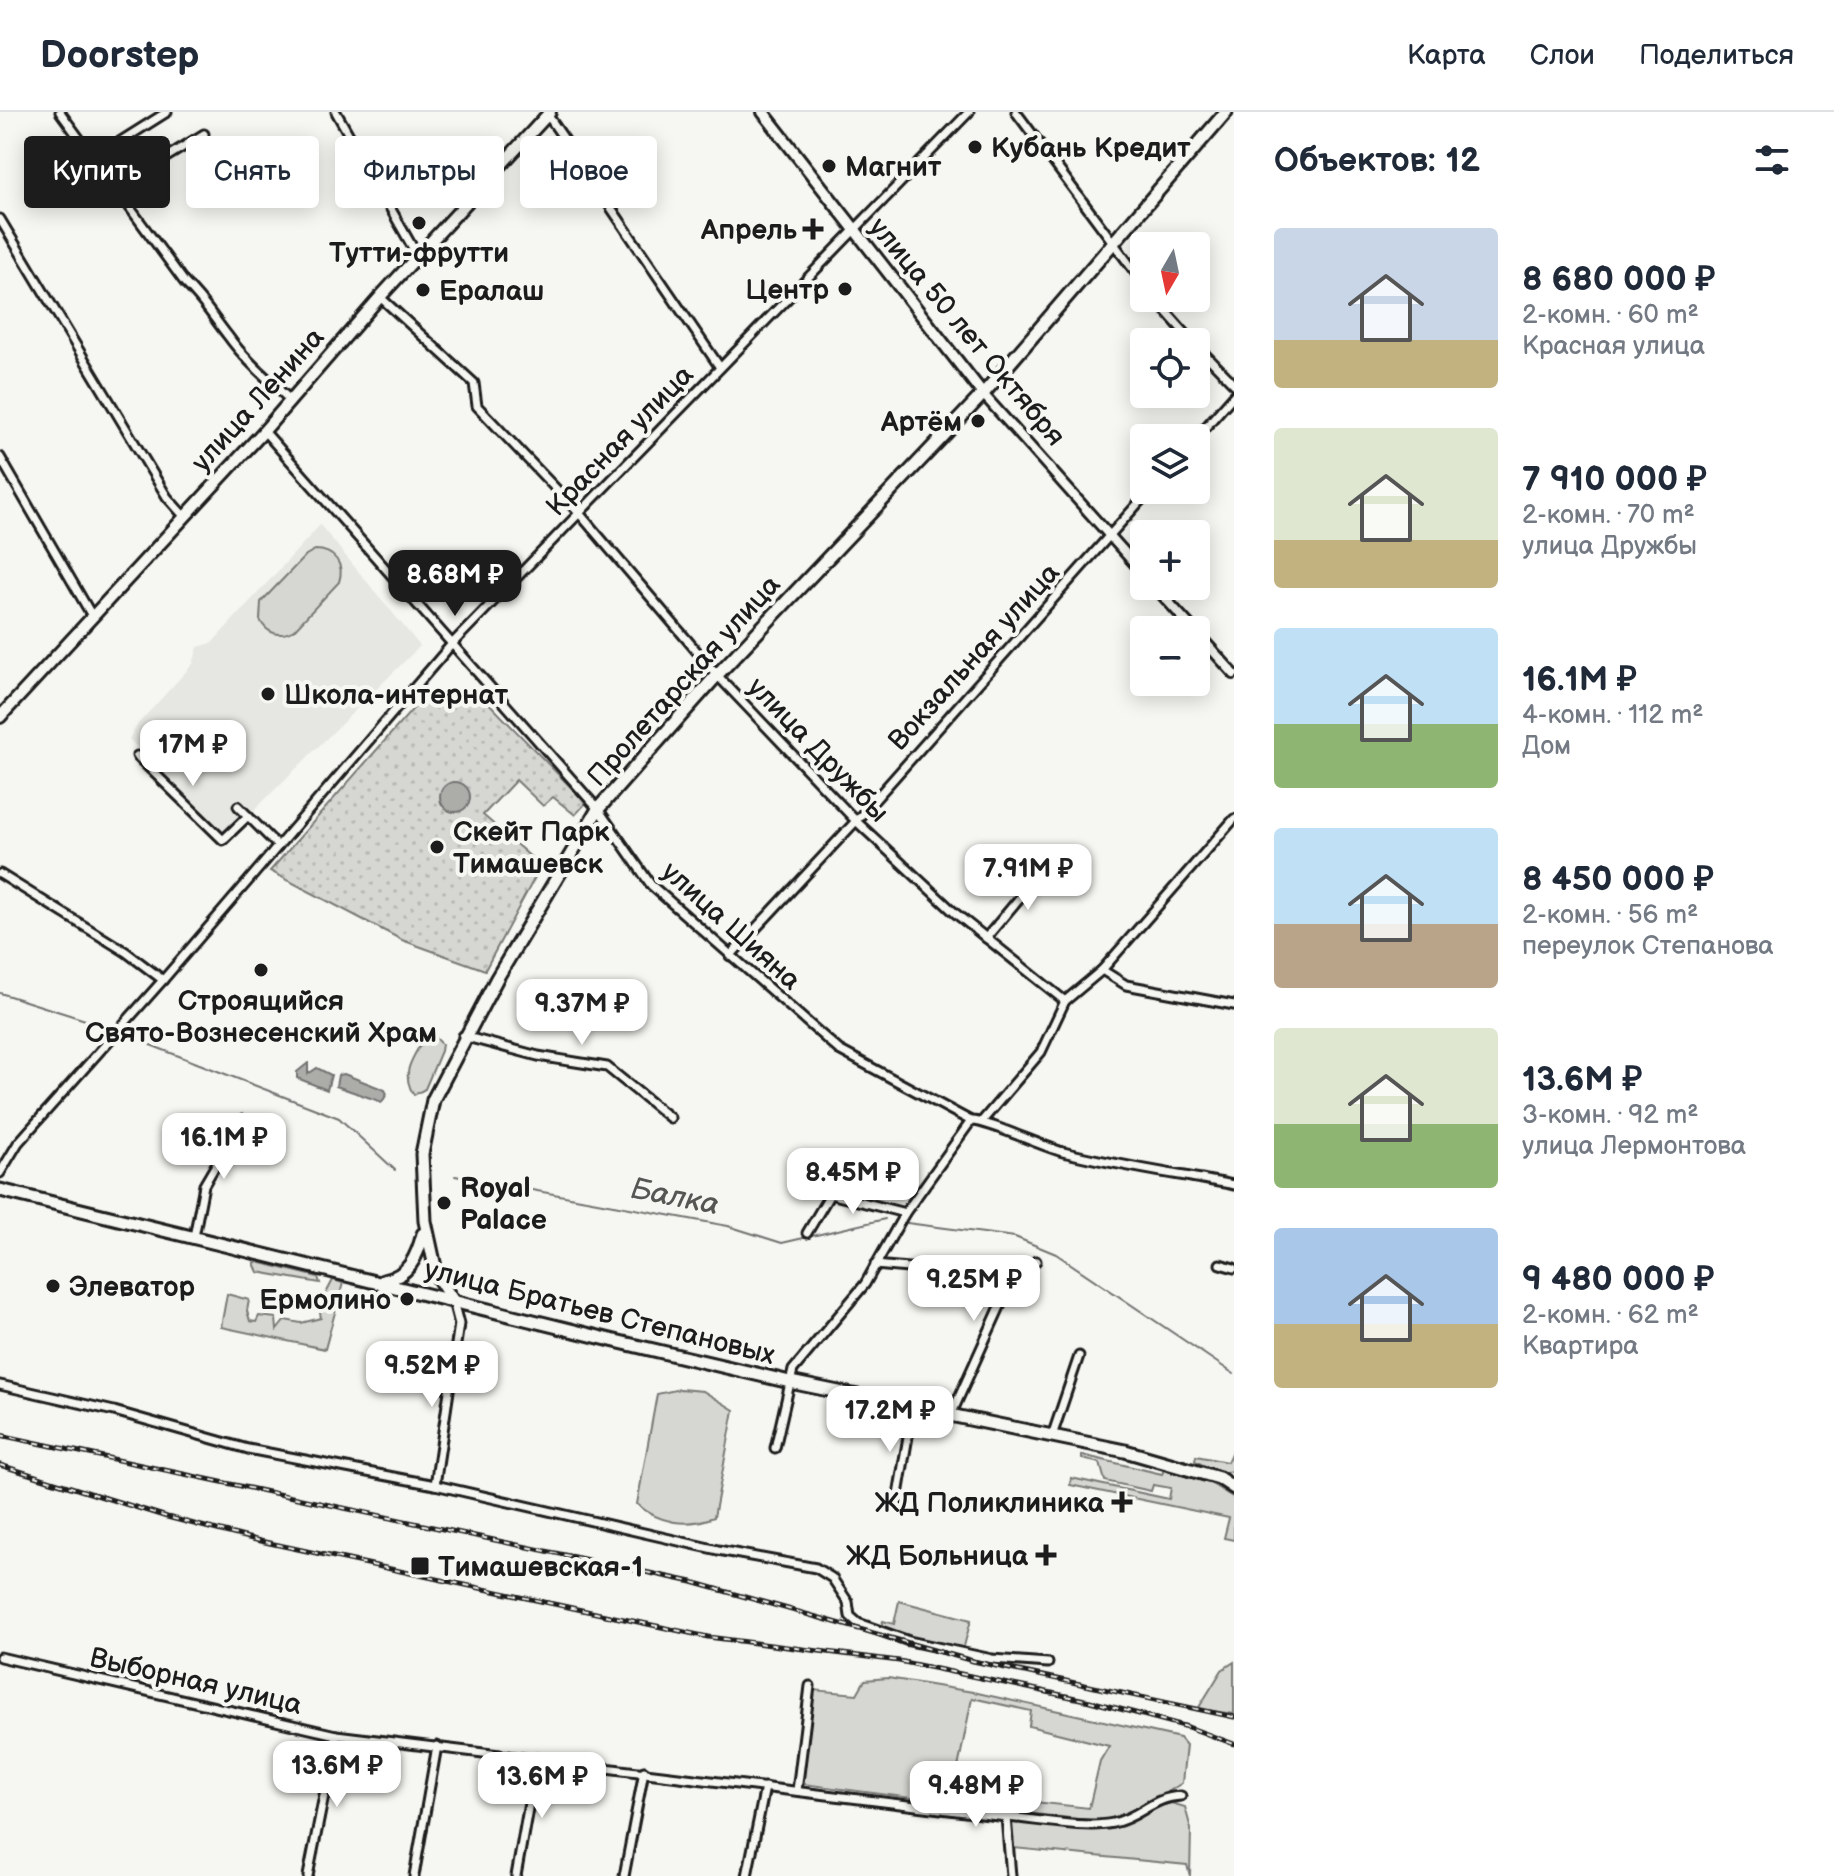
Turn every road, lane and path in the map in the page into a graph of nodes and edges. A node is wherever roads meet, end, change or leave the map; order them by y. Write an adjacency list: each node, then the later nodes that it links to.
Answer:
1 (60, 112): 10 (street)
2 (167, 112): 11 (street)
3 (336, 112): 17 (street)
4 (763, 112): 15 (main road, улица 50 лет Октября)
5 (969, 112): 15 (street, Красная улица)
6 (1016, 112): 16 (street)
7 (1226, 112): 16 (main road, Пролетарская улица)
8 (548, 113): 17 (main road, улица Ленина); 23 (street)
9 (204, 134): 12 (street)
10 (78, 136)
11 (129, 136)
12 (170, 155)
13 (131, 208): 27 (street)
14 (0, 219): 33 (street)
15 (854, 232): 23 (street, Красная улица); 25 (main road, улица 50 лет Октября)
16 (1112, 241): 18 (street); 25 (main road, Пролетарская улица)
17 (418, 257): 19 (main road, улица Ленина)
18 (1130, 265)
19 (380, 297): 27 (main road, улица Ленина); 32 (street, улица Дружбы)
20 (1166, 312): 21 (street)
21 (1180, 328)
22 (1210, 360): 24 (street)
23 (719, 366): 32 (street, Красная улица)
24 (1234, 384)
25 (983, 394): 34 (street, улица 50 лет Октября); 42 (main road, Пролетарская улица)
26 (1234, 395): 28 (street)
27 (289, 399): 29 (main road, улица Ленина)
28 (1208, 424)
29 (264, 431): 33 (main road, улица Ленина); 39 (street, улица Шияна)
30 (0, 457): 37 (street)
31 (1138, 504): 34 (street, Вокзальная улица)
32 (579, 513): 39 (street, Красная улица); 42 (street, улица Дружбы)
33 (183, 515): 37 (main road, улица Ленина)
34 (1110, 537): 35 (street, улица 50 лет Октября); 49 (street, Вокзальная улица)
35 (1130, 559)
36 (1167, 600): 38 (street)
37 (92, 616): 43 (main road, улица Ленина)
38 (1181, 616)
39 (451, 645): 46 (street, улица Шияна); 50 (street, Красная улица)
40 (1210, 648): 41 (street)
41 (1234, 674)
42 (717, 675): 46 (main road, Пролетарская улица); 49 (street, улица Дружбы)
43 (0, 717)
44 (137, 756): 47 (street)
45 (238, 806): 47 (street)
46 (598, 809): 54 (street, улица Шияна); 59 (main road, Пролетарская улица)
47 (248, 816): 50 (street)
48 (1234, 819): 55 (street)
49 (856, 821): 53 (street, улица Дружбы); 54 (street, Вокзальная улица)
50 (278, 846): 56 (street, Красная улица)
51 (1047, 865): 53 (street)
52 (0, 874): 56 (street)
53 (986, 938): 57 (street, улица Дружбы)
54 (730, 956): 63 (street, улица Шияна)
55 (1102, 970): 57 (street); 58 (street)
56 (163, 980): 64 (street, Красная улица)
57 (1065, 1001): 62 (street)
58 (1234, 1005)
59 (463, 1036): 60 (street); 68 (main road, Пролетарская улица)
60 (670, 1118)
61 (242, 1120): 70 (street)
62 (983, 1120): 63 (street); 65 (street)
63 (971, 1121): 67 (street)
64 (0, 1173)
65 (1234, 1185)
66 (0, 1190): 70 (main road, улица Братьев Степановых)
67 (905, 1213): 69 (street); 73 (street)
68 (425, 1221): 76 (main road); 77 (main road, Пролетарская улица)
69 (807, 1233)
70 (194, 1237): 76 (main road, улица Братьев Степановых)
71 (1036, 1261): 82 (street)
72 (1220, 1264): 74 (street)
73 (875, 1265): 75 (street); 79 (street)
74 (1234, 1268)
75 (941, 1271)
76 (379, 1281): 77 (main road, улица Братьев Степановых)
77 (453, 1301): 79 (main road, улица Братьев Степановых); 87 (street, Пролетарская улица)
78 (1079, 1356): 83 (street)
79 (790, 1382): 81 (main road, улица Братьев Степановых); 84 (street)
80 (0, 1385): 87 (street)
81 (913, 1407): 82 (main road, улица Братьев Степановых); 89 (street)
82 (951, 1415): 83 (main road, улица Братьев Степановых)
83 (1052, 1436): 86 (main road, улица Братьев Степановых)
84 (775, 1448)
85 (1234, 1474): 86 (main road)
86 (1219, 1478): 88 (main road, улица Братьев Степановых)
87 (435, 1485): 91 (street)
88 (1234, 1488)
89 (896, 1507)
90 (0, 1657): 93 (street, Выборная улица)
91 (1048, 1663)
92 (810, 1686): 98 (street)
93 (336, 1735): 94 (street, Выборная улица); 101 (street)
94 (437, 1746): 95 (street, Выборная улица); 102 (street)
95 (537, 1758): 96 (street, Выборная улица); 103 (street)
96 (644, 1771): 97 (street, Выборная улица); 104 (street)
97 (765, 1787): 98 (street, Выборная улица); 105 (street)
98 (797, 1791): 100 (street, Выборная улица)
99 (1181, 1796): 100 (street, Выборная улица)
100 (1006, 1817): 106 (street)
101 (308, 1876)
102 (414, 1876)
103 (516, 1876)
104 (624, 1876)
105 (747, 1876)
106 (1011, 1876)

